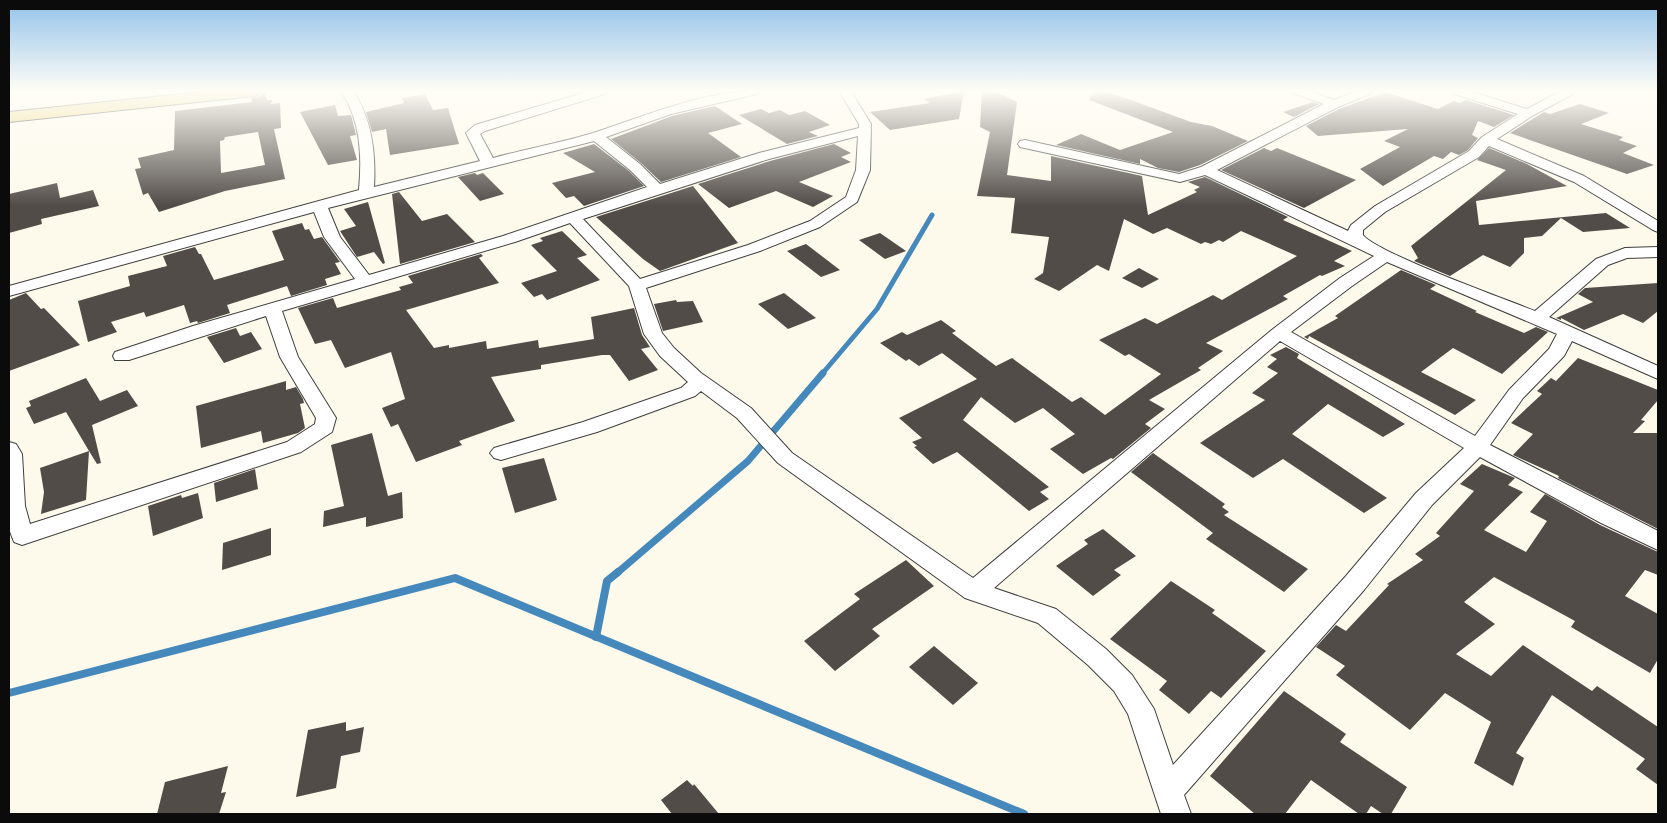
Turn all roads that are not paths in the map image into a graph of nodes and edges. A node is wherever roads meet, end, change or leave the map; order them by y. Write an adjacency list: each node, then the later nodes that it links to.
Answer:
1 (364, 129): 13 (street)
2 (478, 129): 10 (street)
3 (615, 129): 7 (street)
4 (1285, 129): 11 (street)
5 (1503, 129): 8 (street)
6 (866, 132): 12 (street); 21 (street)
7 (596, 136): 10 (street); 12 (street)
8 (1487, 140): 16 (street); 17 (street)
9 (1025, 144): 11 (street)
10 (488, 162): 13 (street)
11 (1206, 170): 17 (street)
12 (657, 189): 15 (street)
13 (366, 193): 14 (street)
14 (320, 207): 20 (street); 22 (street)
15 (573, 217): 20 (street); 21 (street)
16 (1658, 227)
17 (1361, 243): 19 (street)
18 (1658, 252): 24 (street)
19 (1386, 256): 24 (street); 26 (street)
20 (365, 280): 23 (street)
21 (637, 286): 29 (street)
22 (9, 291)
23 (272, 308): 27 (street); 31 (street)
24 (1537, 318): 25 (street)
25 (1567, 332): 28 (street); 30 (street)
26 (1279, 333): 30 (street); 34 (street)
27 (122, 356)
28 (1658, 373)
29 (701, 382): 32 (street); 34 (street)
30 (1478, 447): 33 (street); 35 (street)
31 (9, 449)
32 (501, 453)
33 (1658, 541)
34 (974, 591): 35 (street)
35 (1168, 792): 36 (street)
36 (1176, 814)

